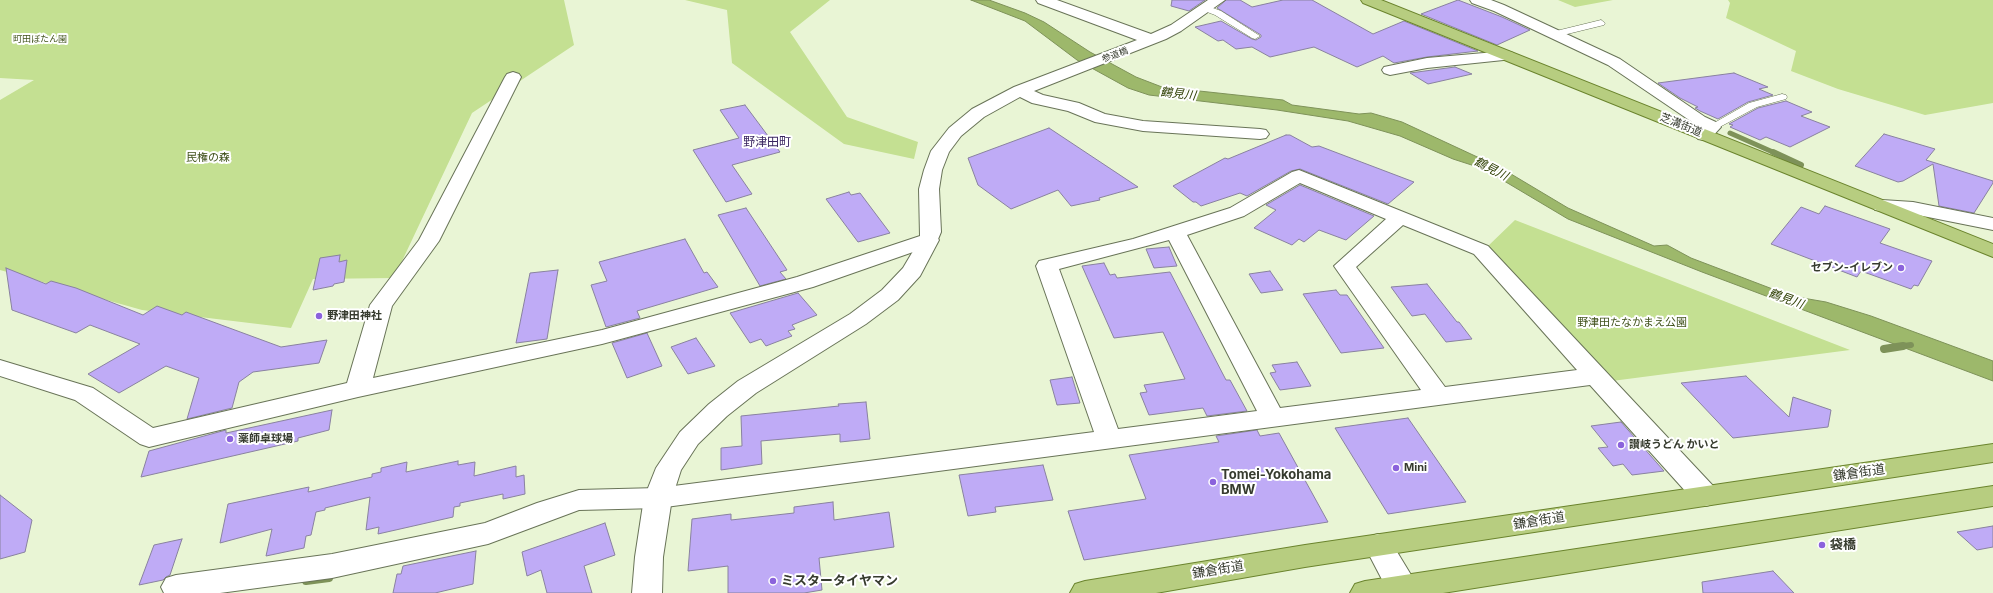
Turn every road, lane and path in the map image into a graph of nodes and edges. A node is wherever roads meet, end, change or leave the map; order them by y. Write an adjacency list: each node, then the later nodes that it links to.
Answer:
1 (1043, 0): 9 (street)
2 (1218, 0): 5 (street, 参道橋)
3 (1368, 0): 10 (main road, 芝溝街道)
4 (1476, 0): 7 (street)
5 (1205, 8): 8 (lane); 9 (street, 参道橋)
6 (1601, 23): 7 (lane)
7 (1555, 34): 15 (street)
8 (1255, 36)
9 (1149, 42): 13 (street, 参道橋)
10 (1508, 56): 11 (street); 15 (main road, 芝溝街道)
11 (1390, 70)
12 (513, 77): 25 (street)
13 (1020, 91): 16 (street); 21 (street, 参道橋)
14 (1782, 96): 15 (lane)
15 (1708, 131): 17 (main road, 芝溝街道)
16 (1260, 134)
17 (1882, 206): 19 (street); 22 (main road, 芝溝街道)
18 (1400, 217): 20 (street); 24 (street); 26 (street)
19 (1993, 224)
20 (1175, 232): 27 (street); 28 (street)
21 (929, 240): 25 (street); 32 (street)
22 (1993, 251)
23 (0, 368): 25 (street)
24 (1595, 376): 26 (street); 30 (street)
25 (358, 389)
26 (1438, 396): 27 (street)
27 (1273, 418): 28 (street)
28 (1109, 439): 32 (street)
29 (1993, 453): 30 (main road, 鎌倉街道)
30 (1706, 496): 33 (main road, 鎌倉街道)
31 (1993, 496): 35 (main road)
32 (658, 498): 34 (street); 36 (street)
33 (1378, 545): 35 (street); 37 (main road, 鎌倉街道)
34 (176, 587)
35 (1404, 590): 38 (main road)
36 (647, 593)
37 (1085, 593)
38 (1366, 593)

